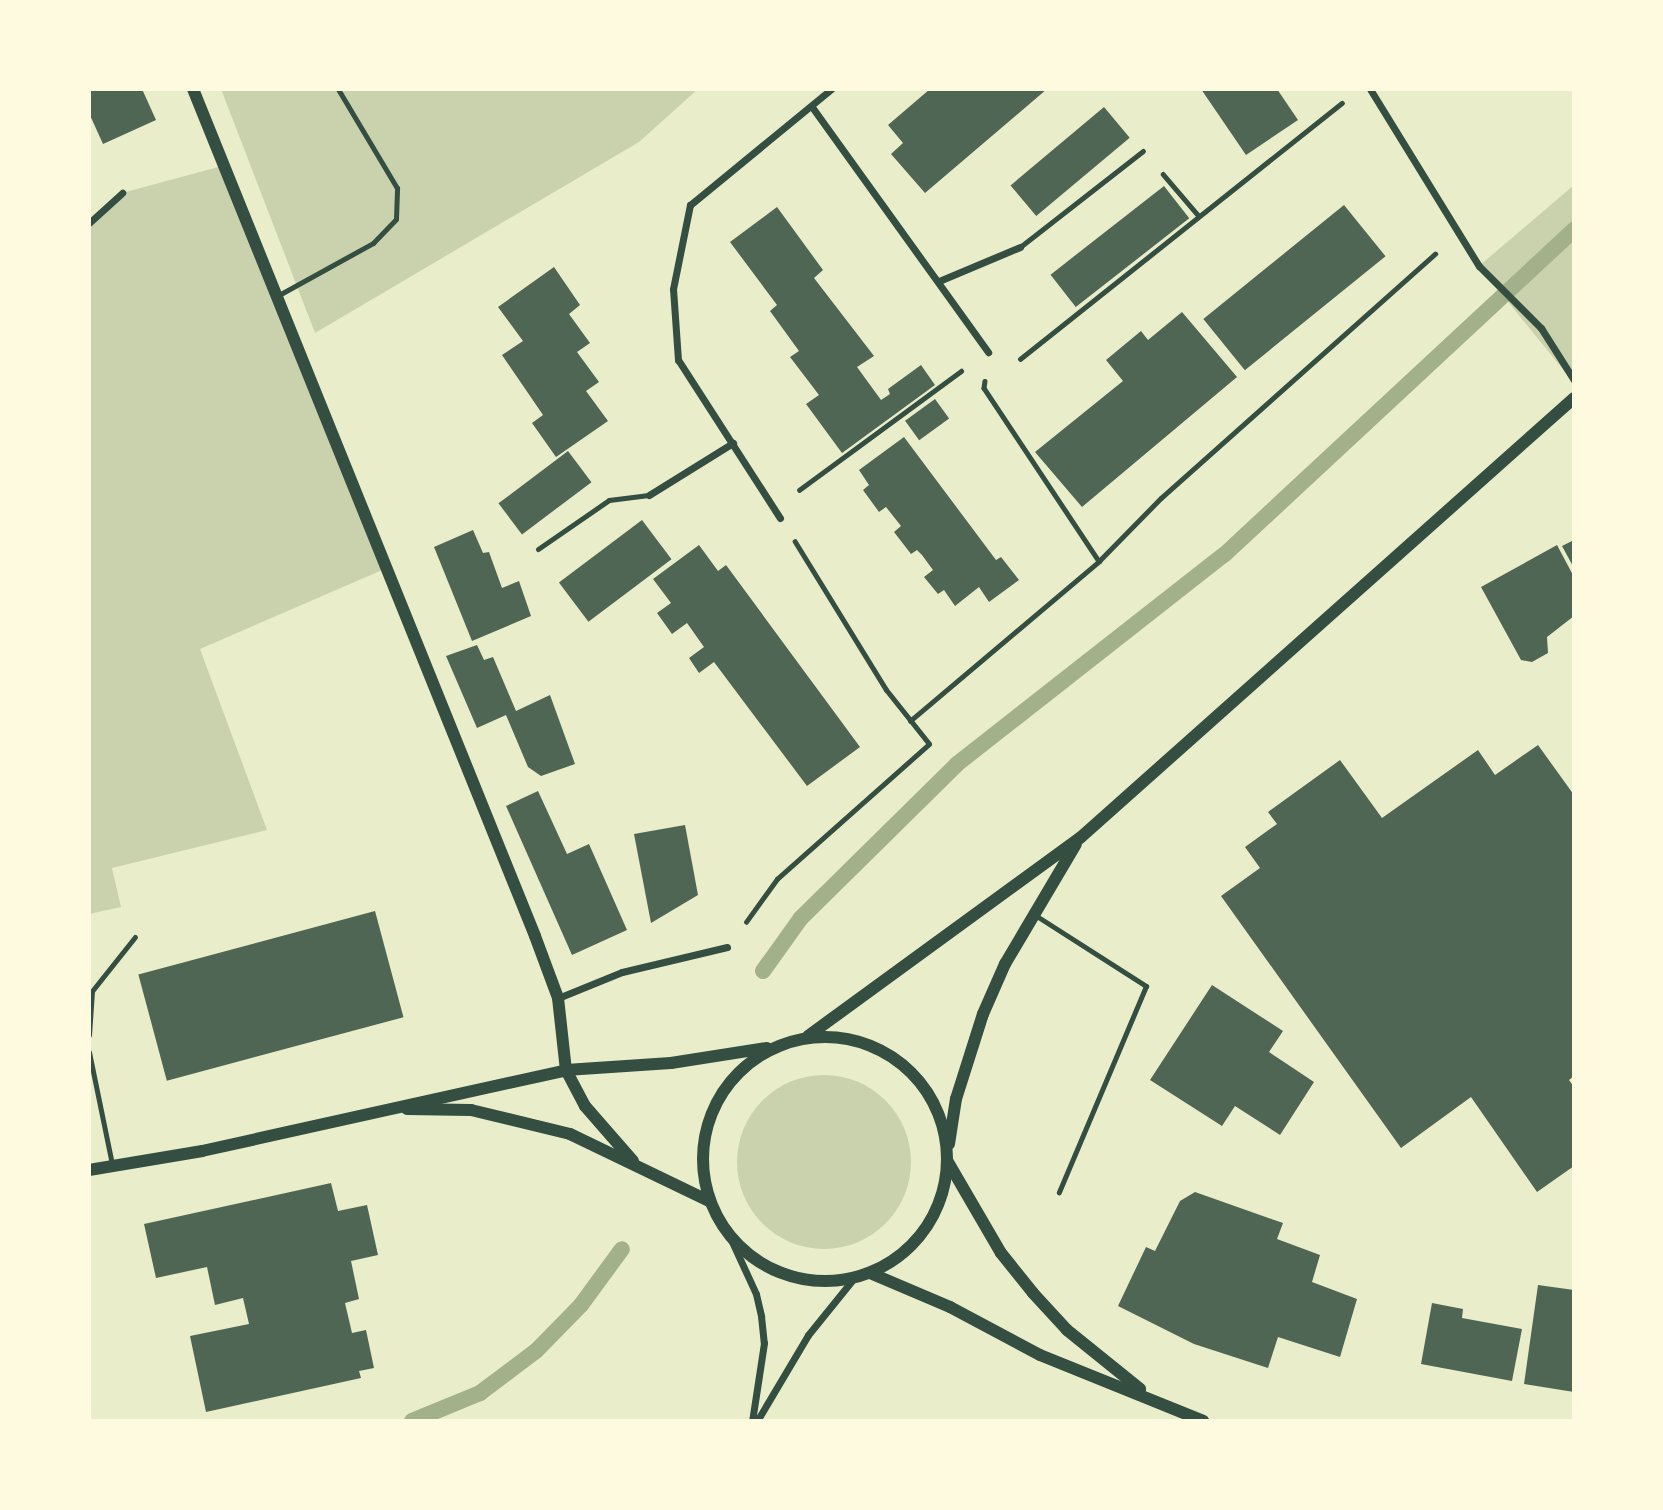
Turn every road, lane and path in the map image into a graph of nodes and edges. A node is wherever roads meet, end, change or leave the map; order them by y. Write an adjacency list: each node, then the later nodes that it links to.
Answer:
1 (193, 89): 14 (street)
2 (338, 89): 14 (lane)
3 (831, 89): 6 (street)
4 (1370, 89): 11 (street)
5 (1348, 98): 9 (path)
6 (812, 107): 13 (street); 21 (street)
7 (1143, 151): 9 (path); 12 (lane)
8 (122, 193): 10 (street)
9 (1199, 216): 16 (path)
10 (89, 223)
11 (1458, 234): 18 (street); 26 (path)
12 (1020, 247): 13 (street)
13 (939, 281): 15 (street)
14 (277, 296): 32 (street)
15 (988, 352): 19 (path); 23 (path)
16 (1016, 362)
17 (995, 379): 19 (path)
18 (1574, 380)
19 (984, 388): 26 (path)
20 (1574, 398): 28 (street)
21 (733, 443): 22 (street); 23 (street)
22 (649, 495): 25 (lane)
23 (777, 506): 24 (street)
24 (780, 517): 27 (path)
25 (538, 549)
26 (1099, 561): 27 (path)
27 (910, 721): 31 (path)
28 (1080, 838): 29 (street); 34 (street)
29 (1035, 915): 39 (street); 43 (lane)
30 (135, 937): 33 (lane)
31 (727, 947): 32 (street)
32 (558, 999): 37 (street)
33 (89, 1035)
34 (807, 1036): 35 (street); 39 (street)
35 (771, 1048): 37 (street); 44 (street)
36 (89, 1052): 41 (lane)
37 (566, 1070): 38 (street); 40 (street)
38 (386, 1108): 40 (street); 41 (street)
39 (948, 1156): 46 (street); 48 (street)
40 (634, 1161): 44 (street)
41 (113, 1167): 42 (street)
42 (89, 1170)
43 (1059, 1192)
44 (709, 1201): 45 (street)
45 (728, 1233): 47 (street); 49 (street)
46 (870, 1273): 47 (street); 48 (street)
47 (854, 1278): 50 (street)
48 (1155, 1399): 51 (street)
49 (752, 1421)
50 (757, 1421)
51 (1203, 1421)

